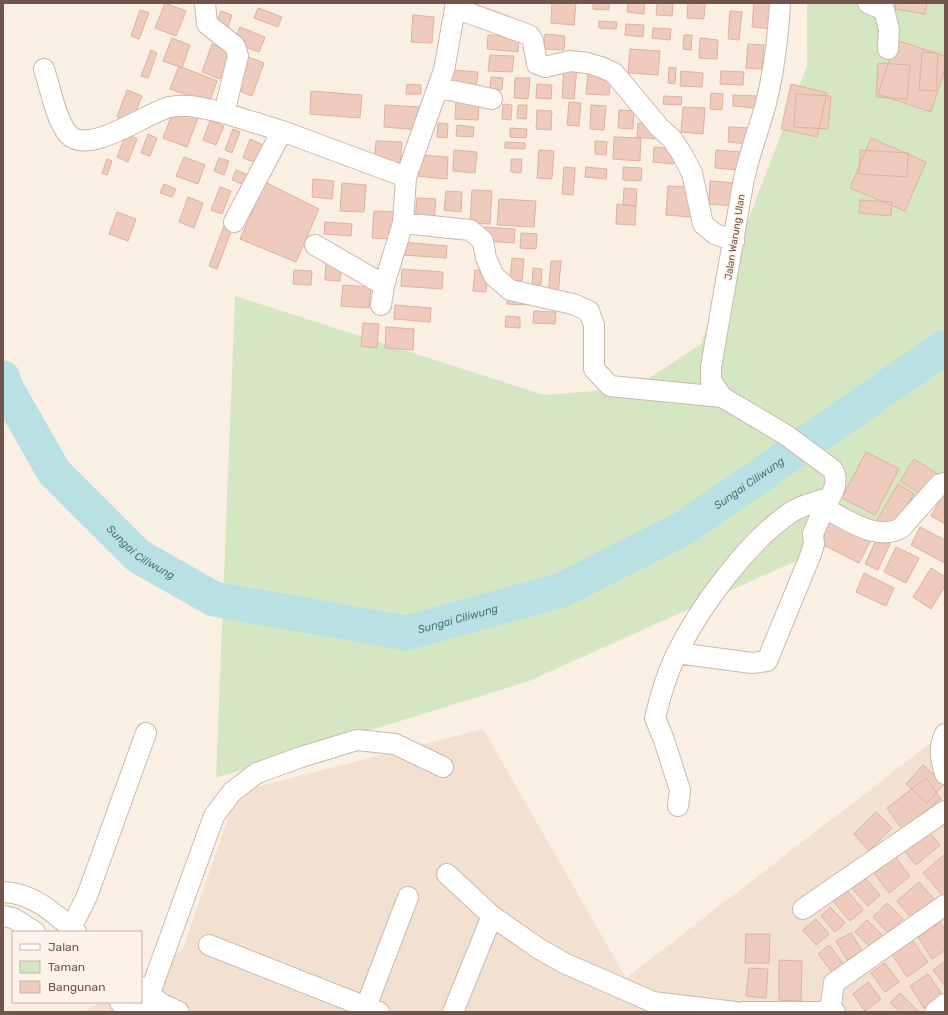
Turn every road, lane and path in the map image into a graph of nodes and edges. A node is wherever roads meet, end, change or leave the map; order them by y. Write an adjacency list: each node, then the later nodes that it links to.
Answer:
1 (205, 3): 9 (street)
2 (780, 3): 14 (street, Jalan Warung Ulan)
3 (868, 3): 5 (street)
4 (455, 5): 7 (street); 14 (street)
5 (888, 49)
6 (44, 69): 9 (street)
7 (439, 88): 8 (street); 11 (street)
8 (492, 98)
9 (224, 113): 10 (street)
10 (282, 131): 11 (street); 12 (street)
11 (406, 177): 13 (street)
12 (234, 222)
13 (403, 223): 16 (street); 18 (street)
14 (734, 241): 18 (street, Jalan Warung Ulan)
15 (315, 245): 16 (street)
16 (384, 285): 17 (street)
17 (381, 305)
18 (722, 397): 20 (street, Jalan Warung Ulan)
19 (945, 482): 20 (street)
20 (827, 503): 21 (street); 21 (street)
21 (677, 653): 26 (street)
22 (146, 733): 37 (street)
23 (945, 734): 25 (street)
24 (443, 767): 39 (street)
25 (945, 774)
26 (678, 806)
27 (945, 811): 33 (street)
28 (447, 874): 35 (street)
29 (3, 892): 31 (street)
30 (408, 897): 42 (street)
31 (42, 905): 36 (street); 37 (street)
32 (945, 905): 43 (street)
33 (803, 909)
34 (3, 916): 36 (street)
35 (492, 916): 46 (street); 47 (street)
36 (31, 929)
37 (73, 930)
38 (209, 945): 42 (street)
39 (145, 998): 45 (street)
40 (121, 1003): 44 (street)
41 (945, 1004): 49 (street)
42 (370, 1010)
43 (832, 1011): 48 (street)
44 (132, 1012)
45 (179, 1012)
46 (453, 1012)
47 (734, 1012)
48 (743, 1012)
49 (935, 1012)

